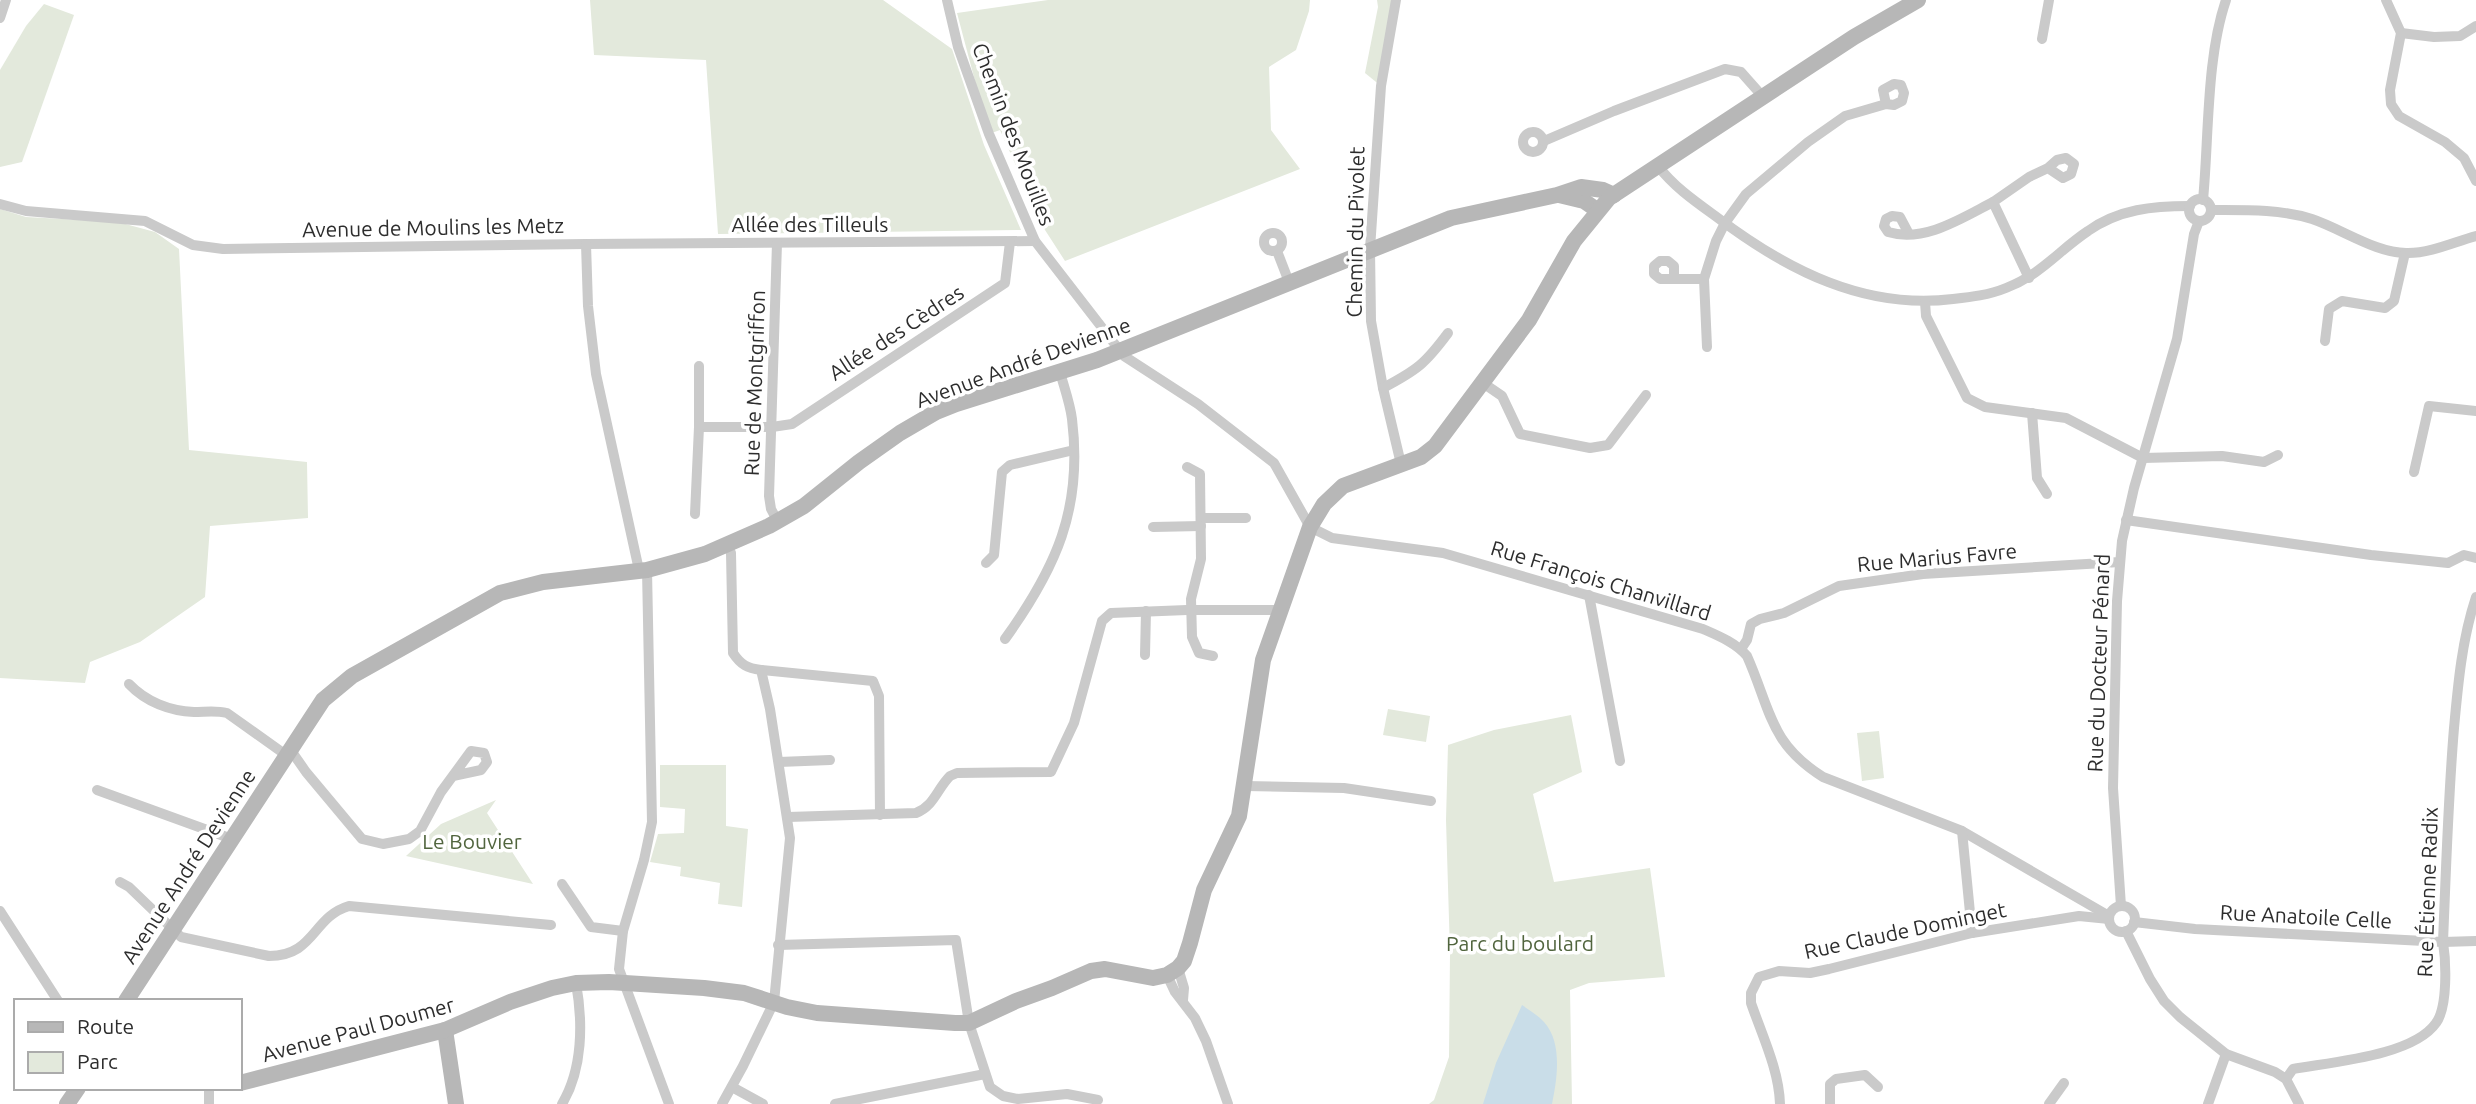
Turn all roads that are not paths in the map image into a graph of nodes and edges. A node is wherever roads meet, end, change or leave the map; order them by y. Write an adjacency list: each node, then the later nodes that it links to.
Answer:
1 (6, 0): 8 (street)
2 (947, 0): 30 (street, Chemin des Mouilles)
3 (1396, 0): 34 (street, Chemin du Pivolet)
4 (1918, 0): 12 (main road)
5 (2049, 0): 11 (street)
6 (2226, 0): 20 (street)
7 (2386, 0): 10 (street)
8 (0, 18)
9 (2476, 26): 10 (street)
10 (2401, 33): 17 (street)
11 (2042, 39)
12 (1763, 97): 14 (street); 15 (main road)
13 (1885, 104): 27 (street)
14 (1544, 141)
15 (1658, 166): 19 (main road); 27 (street)
16 (2048, 168): 21 (street)
17 (2476, 180)
18 (1557, 195): 19 (main road, Avenue André Devienne); 24 (main road, Avenue André Devienne); 34 (main road, Avenue André Devienne)
19 (1614, 195): 24 (main road)
20 (2203, 200): 23 (street); 25 (street)
21 (1993, 202): 28 (street); 37 (street)
22 (0, 204): 33 (street, Avenue de Moulins les Metz)
23 (2190, 206): 26 (street); 37 (street)
24 (1597, 210): 48 (main road)
25 (2211, 210): 26 (street); 36 (street)
26 (2199, 221): 57 (street, Rue du Docteur Pénard)
27 (1725, 223): 39 (street); 41 (street)
28 (1909, 234)
29 (2476, 236): 36 (street)
30 (1035, 241): 32 (street, Allée des Tilleuls); 45 (street, Chemin des Mouilles)
31 (777, 243): 32 (street, Allée des Tilleuls); 33 (street, Allée des Tilleuls); 54 (street, Rue de Montgriffon)
32 (1010, 243): 54 (street, Allée des Cèdres)
33 (586, 244): 73 (street, Avenue de Moulins les Metz)
34 (1370, 249): 40 (main road, Avenue André Devienne); 49 (street, Chemin du Pivolet)
35 (1277, 251): 40 (street)
36 (2405, 253): 43 (street)
37 (2029, 278): 41 (street)
38 (1674, 279): 39 (street)
39 (1704, 279): 44 (street)
40 (1289, 282): 45 (main road, Avenue André Devienne)
41 (1925, 302): 52 (street)
42 (1447, 333): 49 (street)
43 (2325, 341)
44 (1707, 347)
45 (1118, 349): 47 (main road, Avenue André Devienne); 68 (street, Chemin des Mouilles)
46 (699, 366): 53 (street)
47 (1060, 372): 55 (street); 65 (main road, Avenue André Devienne)
48 (1483, 383): 50 (street); 58 (main road)
49 (1383, 387): 58 (street, Chemin du Pivolet)
50 (1646, 395)
51 (2476, 411): 60 (street)
52 (2032, 412): 57 (street); 61 (street)
53 (699, 427): 54 (street, Allée des Cèdres); 62 (street)
54 (772, 427): 65 (street, Rue de Montgriffon)
55 (1074, 450): 72 (street); 79 (street)
56 (2278, 455): 57 (street)
57 (2143, 458): 64 (street, Rue du Docteur Pénard)
58 (1401, 464): 68 (main road)
59 (1187, 467): 66 (street)
60 (2414, 471)
61 (2047, 494)
62 (695, 514)
63 (1245, 518): 66 (street)
64 (2126, 520): 70 (street); 71 (street, Rue du Docteur Pénard)
65 (778, 522): 69 (main road, Avenue André Devienne)
66 (1201, 522): 67 (street); 76 (street)
67 (1153, 527)
68 (1310, 527): 74 (street, Rue François Chanvillard); 77 (main road)
69 (727, 545): 73 (main road, Avenue André Devienne); 83 (street)
70 (2476, 558)
71 (2120, 562): 80 (street, Rue Marius Favre); 99 (street, Rue du Docteur Pénard)
72 (986, 563)
73 (643, 570): 85 (main road, Avenue André Devienne); 105 (street, Avenue de Moulins les Metz)
74 (1590, 595): 80 (street, Rue François Chanvillard); 87 (street)
75 (2476, 597): 109 (street, Rue Étienne Radix)
76 (1191, 610): 77 (street); 78 (street); 82 (street)
77 (1279, 610): 90 (main road)
78 (1146, 611): 81 (street); 93 (street)
79 (1005, 639)
80 (1741, 649): 95 (street)
81 (1146, 655)
82 (1213, 656)
83 (761, 670): 88 (street); 93 (street)
84 (129, 684): 85 (street)
85 (288, 752): 89 (street); 96 (main road, Avenue André Devienne)
86 (830, 760): 88 (street)
87 (1620, 761)
88 (779, 762): 94 (street)
89 (453, 776)
90 (1245, 786): 92 (street); 111 (main road)
91 (97, 790): 96 (street)
92 (1431, 801)
93 (880, 815): 94 (street)
94 (788, 817): 110 (street)
95 (1962, 831): 101 (street); 107 (street)
96 (232, 839): 104 (main road, Avenue André Devienne)
97 (120, 882): 104 (street)
98 (562, 884): 105 (street)
99 (2121, 906): 101 (street); 102 (street)
100 (0, 912): 114 (street)
101 (2109, 917): 106 (street); 107 (street, Rue Claude Dominget)
102 (2134, 922): 106 (street); 109 (street, Rue Anatoile Celle)
103 (551, 925): 104 (street)
104 (172, 931): 115 (main road, Avenue André Devienne)
105 (623, 931): 112 (street, Avenue de Moulins les Metz)
106 (2126, 931): 119 (street)
107 (1972, 933): 134 (street, Rue Claude Dominget)
108 (2476, 941): 109 (street, Rue Anatoile Celle)
109 (2443, 942): 121 (street, Rue Étienne Radix)
110 (778, 945): 116 (street); 117 (street)
111 (1173, 972): 117 (main road); 133 (street)
112 (623, 982): 113 (main road, Avenue Paul Doumer); 116 (main road, Avenue Paul Doumer); 129 (street, Avenue de Moulins les Metz)
113 (576, 983): 118 (main road, Avenue Paul Doumer); 128 (street)
114 (57, 999)
115 (127, 999)
116 (774, 1002): 117 (main road, Avenue Paul Doumer); 124 (street)
117 (970, 1023): 120 (street)
118 (445, 1030): 122 (main road, Avenue Paul Doumer); 127 (main road)
119 (2226, 1054): 121 (street); 137 (street)
120 (985, 1074): 126 (street); 132 (street)
121 (2286, 1079): 138 (street)
122 (242, 1082)
123 (2064, 1083): 136 (street)
124 (732, 1087): 130 (street); 131 (street)
125 (1878, 1087): 135 (street)
126 (1098, 1100)
127 (456, 1104)
128 (562, 1104)
129 (669, 1104)
130 (722, 1104)
131 (764, 1104)
132 (835, 1104)
133 (1228, 1104)
134 (1780, 1104)
135 (1830, 1104)
136 (2049, 1104)
137 (2208, 1104)
138 (2299, 1104)

